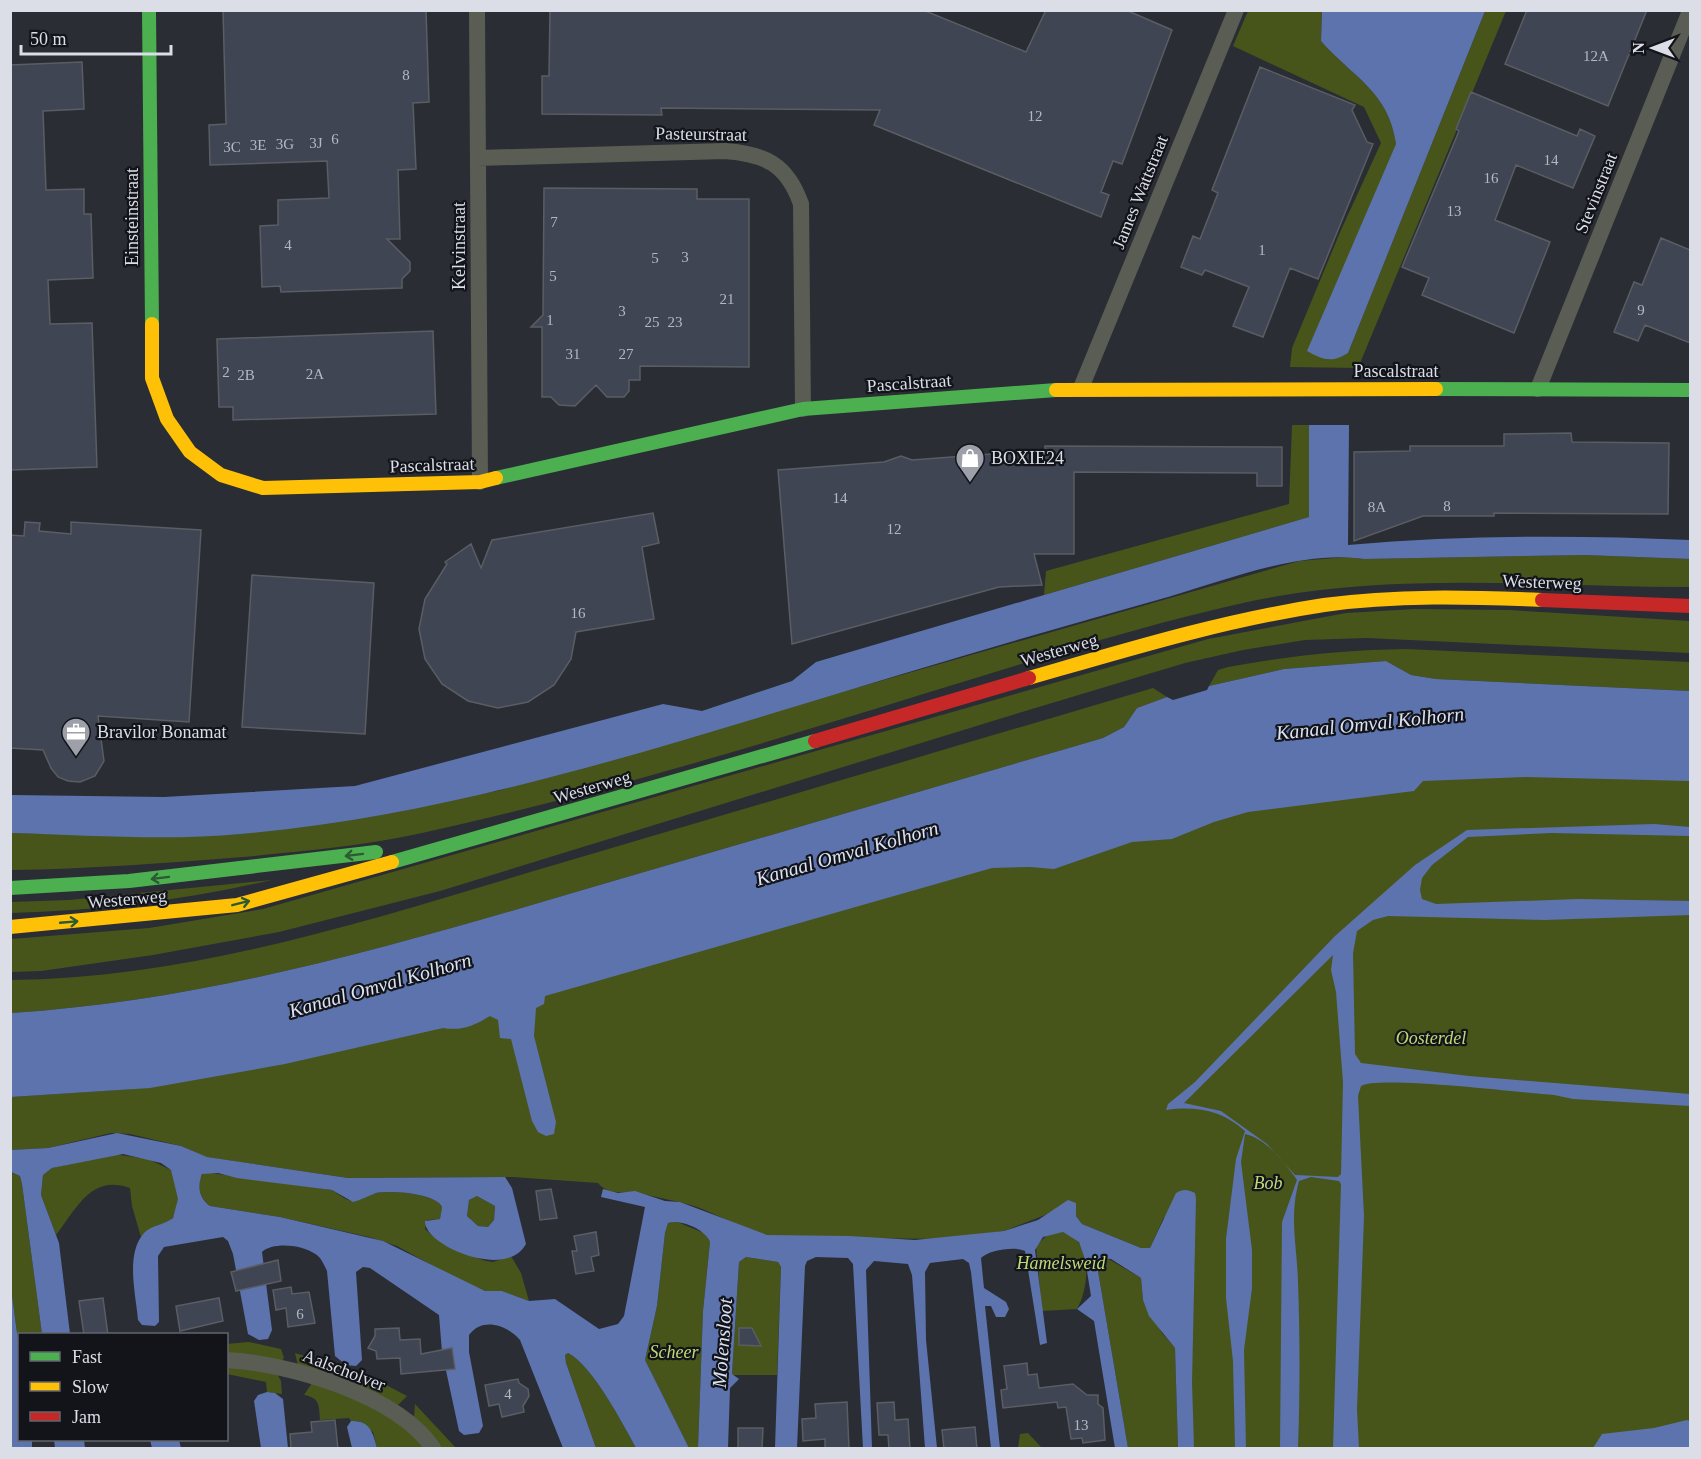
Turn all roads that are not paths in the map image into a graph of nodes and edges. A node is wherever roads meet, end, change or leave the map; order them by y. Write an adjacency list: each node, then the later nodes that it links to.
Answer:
1 (149, 10): 10 (main road, Einsteinstraat)
2 (477, 10): 5 (street, Kelvinstraat)
3 (1236, 10): 6 (street, James Wattstraat)
4 (1690, 11): 7 (street, Stevinstraat)
5 (478, 158): 9 (street, Pasteurstraat); 11 (street, Kelvinstraat)
6 (1081, 388): 7 (main road, Pascalstraat); 9 (main road, Pascalstraat)
7 (1539, 389): 8 (main road, Pascalstraat)
8 (1690, 390)
9 (803, 409): 11 (main road, Pascalstraat)
10 (166, 420): 11 (main road, Pascalstraat)
11 (480, 482)
12 (1690, 606): 13 (main road, Westerweg)
13 (453, 843): 14 (main road, Westerweg, one-way to 14); 15 (main road, Westerweg, one-way to 13)
14 (10, 888)
15 (10, 927)
16 (228, 1359): 17 (street, Aalscholver)
17 (433, 1449)

